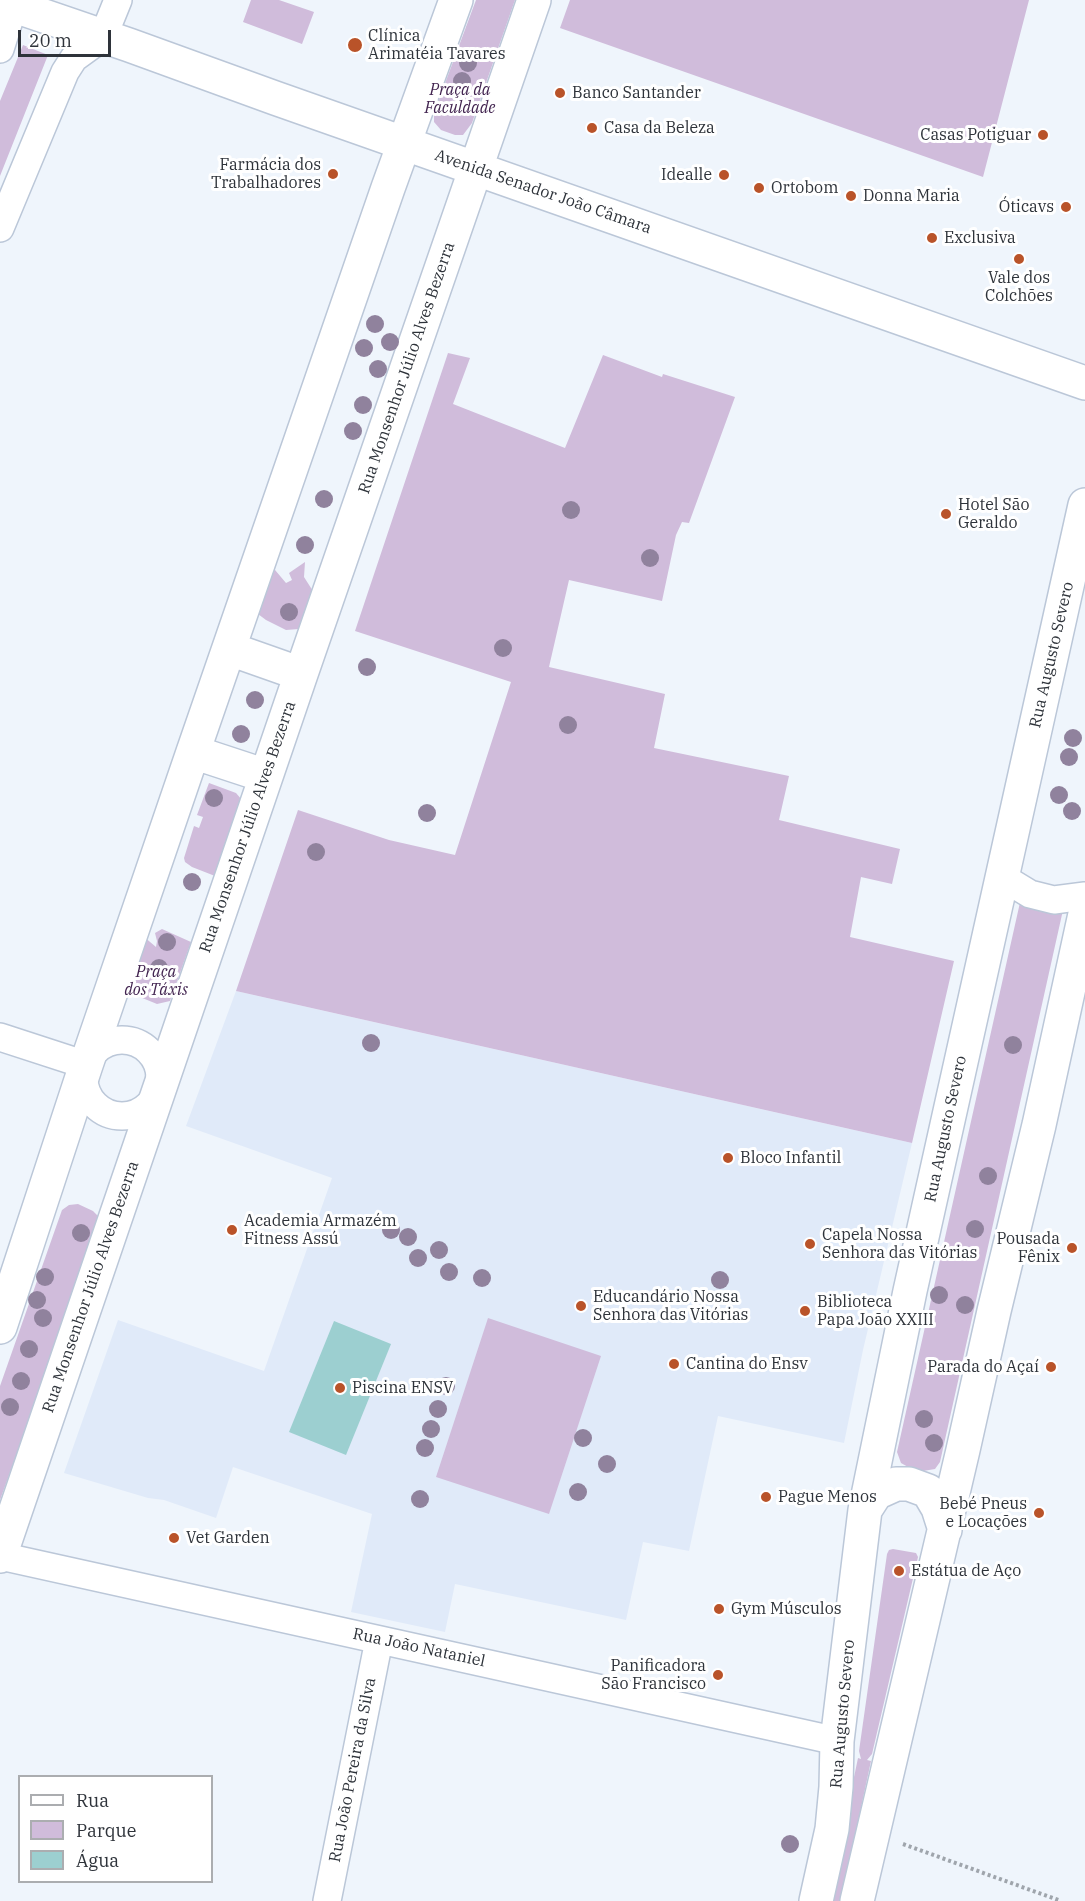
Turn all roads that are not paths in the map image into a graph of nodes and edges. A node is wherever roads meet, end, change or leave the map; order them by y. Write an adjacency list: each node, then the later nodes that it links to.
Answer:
1 (118, 0): 5 (street)
2 (456, 0): 7 (main road)
3 (534, 0): 8 (main road, Rua Monsenhor Júlio Alves Bezerra)
4 (7, 3): 5 (main road, Avenida Senador João Câmara); 6 (street)
5 (103, 37): 7 (main road, Avenida Senador João Câmara); 9 (street)
6 (0, 49)
7 (405, 143): 8 (main road, Avenida Senador João Câmara); 12 (main road)
8 (476, 168): 10 (main road, Avenida Senador João Câmara); 13 (main road, Rua Monsenhor Júlio Alves Bezerra)
9 (0, 228)
10 (1085, 383)
11 (1085, 505): 16 (main road, Rua Augusto Severo)
12 (230, 649): 13 (main road); 14 (main road)
13 (301, 674): 15 (main road, Rua Monsenhor Júlio Alves Bezerra)
14 (193, 752): 15 (main road); 20 (main road)
15 (266, 776): 21 (main road, Rua Monsenhor Júlio Alves Bezerra)
16 (1002, 877): 17 (street); 23 (main road, Rua Augusto Severo)
17 (1085, 896)
18 (1085, 914): 24 (main road)
19 (0, 1036): 20 (street)
20 (86, 1065): 21 (street); 21 (street); 22 (main road)
21 (158, 1090): 27 (main road, Rua Monsenhor Júlio Alves Bezerra)
22 (0, 1327)
23 (876, 1458): 24 (main road); 25 (main road, Rua Augusto Severo)
24 (958, 1472): 26 (main road)
25 (865, 1510): 26 (main road); 29 (main road, Rua Augusto Severo)
26 (945, 1530): 32 (main road)
27 (0, 1556): 28 (street, Rua João Nataniel)
28 (379, 1640): 29 (street, Rua João Nataniel); 30 (street, Rua João Pereira da Silva)
29 (837, 1741): 31 (main road, Rua Augusto Severo)
30 (327, 1901)
31 (816, 1901)
32 (856, 1901)

